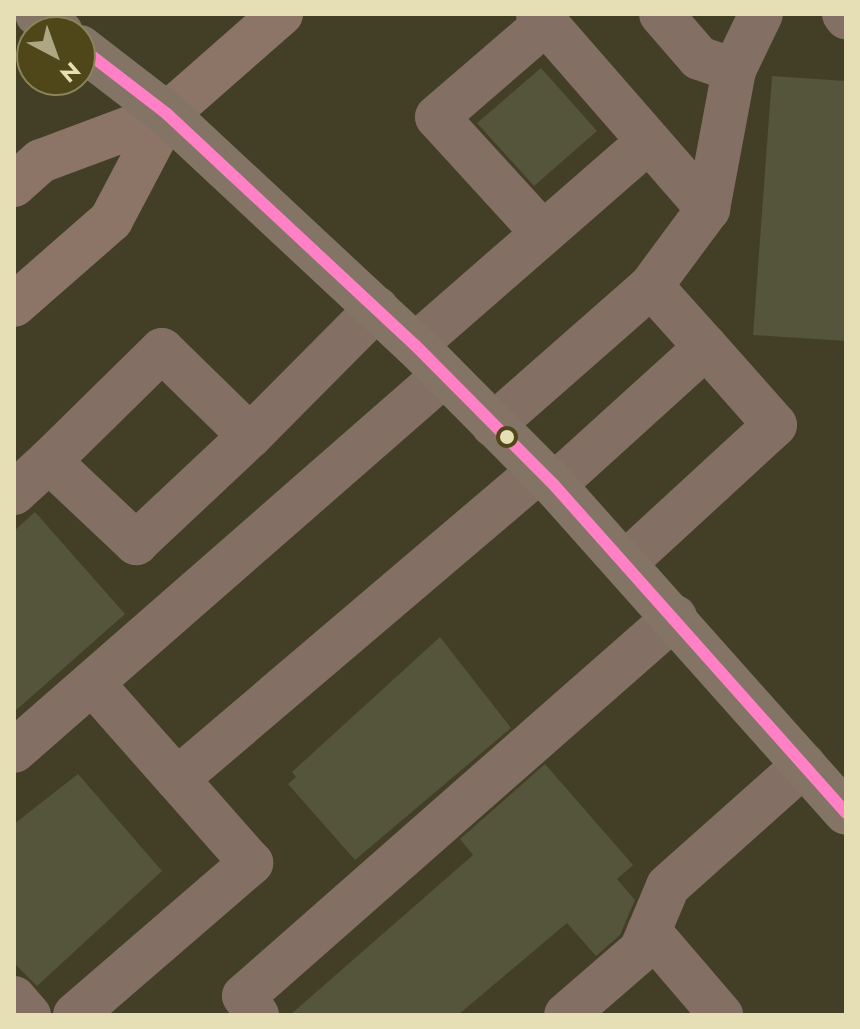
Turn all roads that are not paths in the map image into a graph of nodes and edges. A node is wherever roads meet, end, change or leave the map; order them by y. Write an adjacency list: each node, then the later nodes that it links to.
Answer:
1 (281, 14): 7 (main road)
2 (661, 14): 6 (lane)
3 (761, 14): 6 (lane)
4 (537, 25): 8 (lane); 11 (lane)
5 (96, 59): 7 (highway)
6 (734, 70): 10 (lane)
7 (167, 114): 9 (main road); 13 (main road); 14 (highway)
8 (641, 147): 10 (lane); 11 (lane)
9 (14, 185)
10 (708, 209): 12 (lane)
11 (543, 233): 16 (lane)
12 (651, 286): 15 (lane); 17 (lane)
13 (14, 305)
14 (377, 308): 16 (highway); 18 (lane)
15 (706, 347): 20 (lane); 22 (lane)
16 (430, 360): 17 (highway); 24 (lane)
17 (493, 425): 20 (highway)
18 (250, 436): 19 (lane); 19 (lane)
19 (49, 461): 21 (lane)
20 (546, 478): 22 (highway); 27 (lane)
21 (14, 493)
22 (625, 563): 23 (highway)
23 (675, 617): 26 (highway); 33 (lane)
24 (92, 683): 25 (lane); 27 (lane)
25 (14, 751)
26 (804, 765): 28 (highway); 29 (lane)
27 (177, 779): 32 (lane)
28 (846, 813)
29 (649, 931): 34 (lane); 35 (lane)
30 (14, 998): 31 (lane)
31 (29, 1015)
32 (75, 1015)
33 (257, 1015)
34 (566, 1015)
35 (721, 1015)

